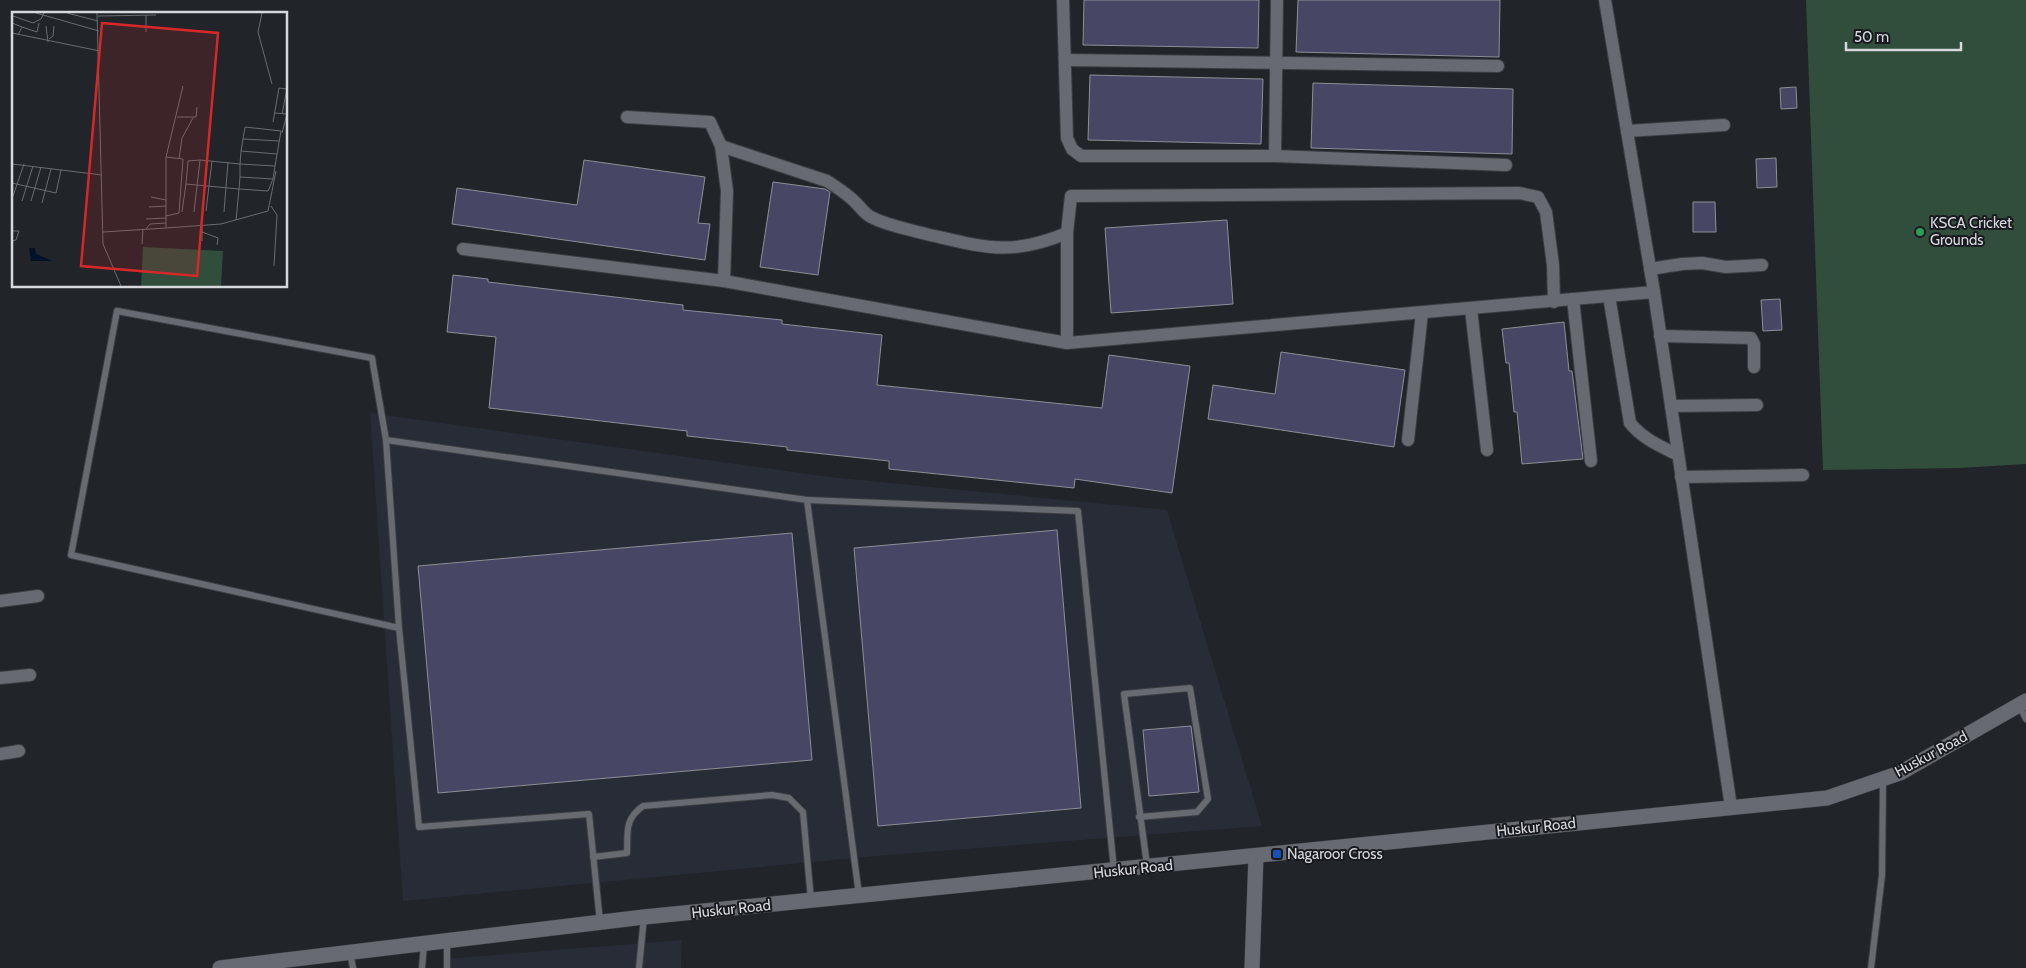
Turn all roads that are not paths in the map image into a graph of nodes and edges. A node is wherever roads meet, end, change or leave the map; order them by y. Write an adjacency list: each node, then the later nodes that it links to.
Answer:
1 (1063, 0): 4 (street)
2 (1277, 0): 5 (street)
3 (1605, 0): 9 (street)
4 (1064, 60): 5 (street); 11 (street)
5 (1275, 62): 6 (street); 11 (street)
6 (1498, 66)
7 (627, 116): 10 (street)
8 (1724, 125): 9 (street)
9 (1627, 131): 16 (street)
10 (721, 146): 13 (street); 17 (street)
11 (1275, 156): 12 (street)
12 (1506, 165)
13 (1067, 233): 21 (street); 25 (street)
14 (463, 249): 17 (street)
15 (1762, 265): 16 (street)
16 (1650, 270): 18 (street)
17 (724, 281): 25 (street)
18 (1654, 292): 19 (street); 24 (street)
19 (1609, 296): 20 (street); 32 (street)
20 (1573, 299): 21 (street); 33 (street)
21 (1554, 302): 22 (street)
22 (1471, 308): 23 (street); 31 (street)
23 (1422, 313): 25 (street); 30 (street)
24 (1660, 336): 26 (street); 28 (street)
25 (1067, 343)
26 (1754, 367)
27 (1756, 405): 28 (street)
28 (1671, 406): 32 (street)
29 (386, 440): 36 (lane); 39 (lane); 39 (lane)
30 (1408, 440)
31 (1487, 450)
32 (1678, 455): 35 (street)
33 (1591, 461)
34 (1803, 475): 35 (street)
35 (1681, 477): 46 (street)
36 (807, 500): 51 (lane); 52 (lane)
37 (38, 596): 38 (street)
38 (0, 600)
39 (400, 628): 49 (lane)
40 (30, 675): 41 (street)
41 (0, 678)
42 (2024, 709): 45 (street, Huskur Road)
43 (19, 751): 44 (street)
44 (0, 754)
45 (1883, 779): 46 (street, Huskur Road); 65 (lane)
46 (1731, 807): 48 (street, Huskur Road)
47 (1140, 818): 47 (lane); 50 (lane)
48 (1256, 856): 50 (street, Huskur Road); 64 (street)
49 (593, 857): 53 (lane); 55 (lane)
50 (1147, 867): 51 (street, Huskur Road)
51 (1114, 871): 52 (street, Huskur Road)
52 (859, 896): 53 (street, Huskur Road)
53 (811, 901): 54 (street, Huskur Road)
54 (644, 917): 55 (street, Huskur Road); 63 (lane)
55 (600, 923): 56 (street, Huskur Road)
56 (447, 941): 57 (street, Huskur Road); 62 (lane)
57 (424, 944): 58 (street, Huskur Road); 61 (lane)
58 (350, 952): 59 (street, Huskur Road); 60 (lane)
59 (226, 968)
60 (353, 968)
61 (422, 968)
62 (447, 968)
63 (639, 968)
64 (1252, 968)
65 (1871, 968)

